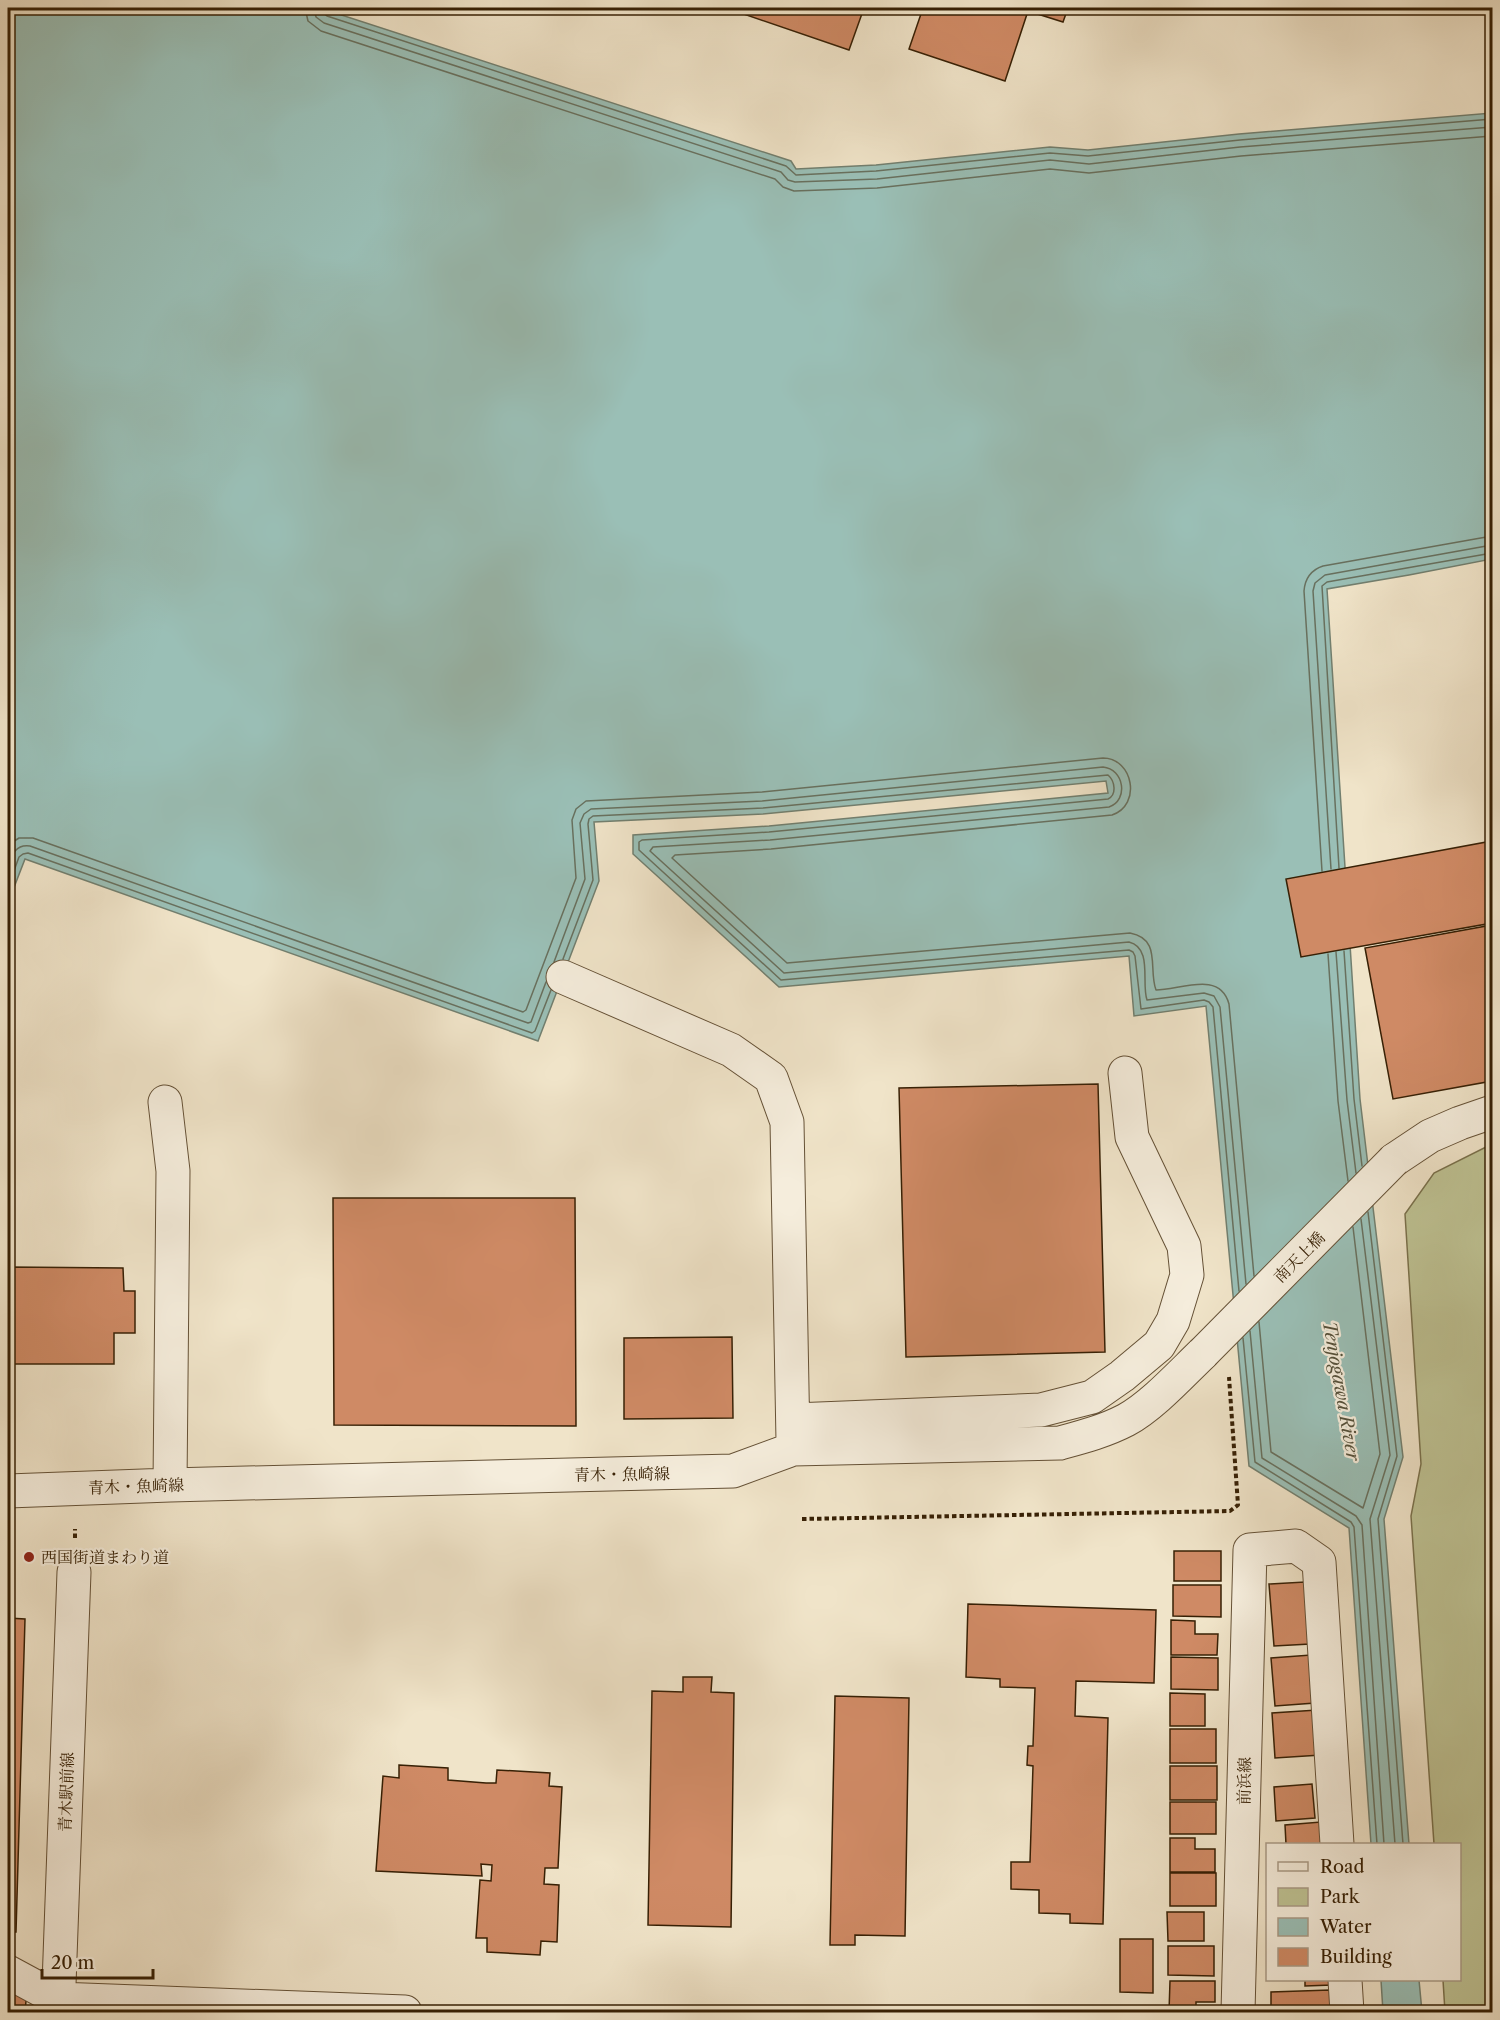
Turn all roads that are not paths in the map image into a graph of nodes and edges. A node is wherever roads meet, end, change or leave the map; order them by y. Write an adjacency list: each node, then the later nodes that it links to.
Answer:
1 (563, 977): 6 (street)
2 (1125, 1073): 6 (street)
3 (165, 1102): 7 (street)
4 (1492, 1112): 5 (street, 南天上橋, bridge)
5 (1203, 1353): 6 (street, 青木・魚崎線)
6 (794, 1434): 7 (street, 青木・魚崎線)
7 (170, 1485): 8 (street, 青木・魚崎線)
8 (8, 1491)
9 (74, 1572): 13 (street, 青木駅前線)
10 (1337, 1843): 15 (street, 前浜線)
11 (8, 1972): 13 (street)
12 (1345, 1981): 16 (street)
13 (58, 2006): 14 (street)
14 (386, 2012)
15 (1238, 2013)
16 (1347, 2013)

